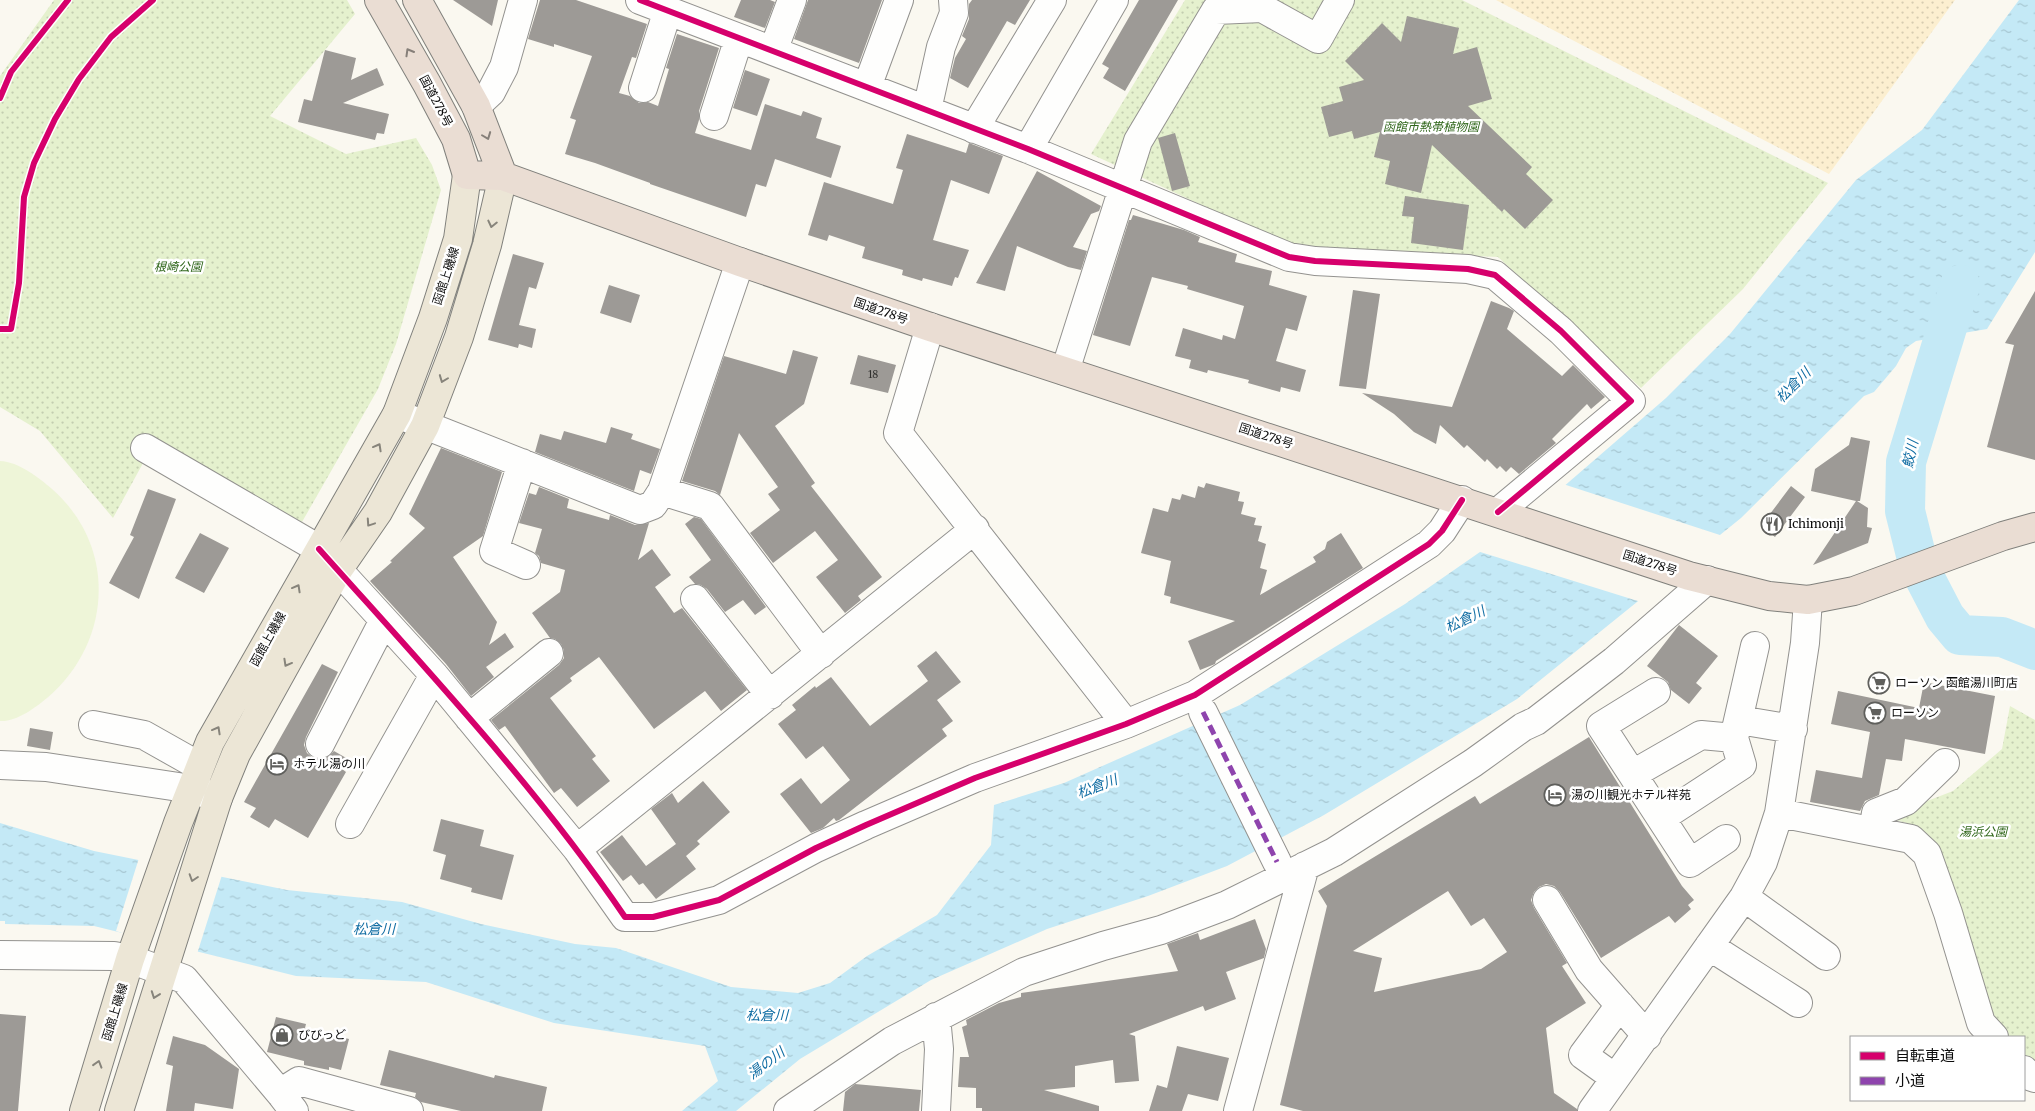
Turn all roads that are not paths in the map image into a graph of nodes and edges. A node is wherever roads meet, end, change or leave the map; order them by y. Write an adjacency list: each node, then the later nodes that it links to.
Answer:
1 (379, 0): 20 (highway, 国道278号, one-way to 1)
2 (417, 0): 15 (highway)
3 (523, 0): 15 (street)
4 (792, 0): 12 (street)
5 (899, 0): 13 (street)
6 (953, 0): 16 (street)
7 (1052, 0): 18 (street)
8 (1114, 0): 19 (street)
9 (1340, 0): 22 (street)
10 (656, 4): 11 (street); 14 (street)
11 (739, 38): 12 (street); 17 (street)
12 (773, 51): 13 (street)
13 (867, 87): 16 (street)
14 (643, 88)
15 (476, 106): 21 (highway, one-way to 21)
16 (927, 110): 18 (street)
17 (714, 116)
18 (974, 129): 19 (street)
19 (1028, 149): 22 (street)
20 (467, 175): 21 (highway, 国道278号); 26 (main road, 函館上磯線)
21 (503, 176): 23 (highway, 国道278号); 27 (main road, one-way to 27)
22 (1122, 187): 25 (street); 32 (street)
23 (740, 262): 24 (highway, 国道278号); 30 (street)
24 (930, 328): 25 (highway, 国道278号); 34 (street)
25 (1065, 371): 31 (highway, 国道278号)
26 (397, 414): 27 (street); 35 (main road, 函館上磯線, one-way to 26)
27 (425, 426): 29 (street); 37 (main road, one-way to 37)
28 (145, 448): 35 (street)
29 (522, 463): 30 (street); 36 (street)
30 (662, 491): 44 (street)
31 (1462, 500): 32 (highway, 国道278号); 50 (street)
32 (1504, 514): 38 (highway, 国道278号)
33 (2035, 527): 40 (highway, 国道278号)
34 (975, 529): 44 (street); 50 (street)
35 (319, 549): 37 (street); 58 (main road, 函館上磯線, one-way to 35)
36 (526, 565)
37 (338, 570): 41 (street); 59 (main road, one-way to 59)
38 (1698, 578): 40 (highway, 国道278号); 67 (street)
39 (695, 599): 47 (street)
40 (1808, 600): 53 (street)
41 (383, 622): 45 (street); 54 (street)
42 (1755, 646): 52 (street)
43 (549, 654): 49 (street)
44 (821, 654): 47 (street)
45 (434, 675): 49 (street); 62 (street)
46 (1656, 692): 57 (street)
47 (770, 695): 65 (street)
48 (1204, 714): 66 (street)
49 (469, 718): 65 (street)
50 (1126, 724): 65 (street)
51 (93, 726): 58 (street)
52 (1736, 729): 53 (street); 57 (street); 61 (street)
53 (1793, 730): 60 (street)
54 (320, 744)
55 (1945, 763): 63 (street)
56 (0, 765): 58 (street)
57 (1634, 774): 61 (street)
58 (196, 777): 59 (street); 71 (main road, 函館上磯線)
59 (218, 798): 74 (main road, one-way to 74)
60 (1780, 813): 63 (street); 68 (street)
61 (1661, 818): 64 (street)
62 (350, 824)
63 (1872, 831): 79 (street)
64 (1726, 839)
65 (577, 849)
66 (1275, 858)
67 (1304, 866): 77 (street); 87 (street)
68 (1744, 897): 70 (street); 73 (street)
69 (1547, 900): 76 (street)
70 (1709, 946): 75 (street); 78 (street)
71 (134, 948): 72 (street); 74 (street); 82 (main road, 函館上磯線, one-way to 71)
72 (0, 955)
73 (1826, 956)
74 (167, 960): 81 (street); 83 (main road, one-way to 83)
75 (1798, 1003)
76 (1620, 1005): 78 (street); 80 (street)
77 (936, 1017): 85 (street); 86 (street)
78 (1647, 1036): 80 (street)
79 (1993, 1036)
80 (1616, 1078): 88 (street)
81 (287, 1102): 84 (street)
82 (84, 1111)
83 (118, 1111)
84 (409, 1111)
85 (788, 1111)
86 (936, 1111)
87 (1238, 1111)
88 (1592, 1111)

